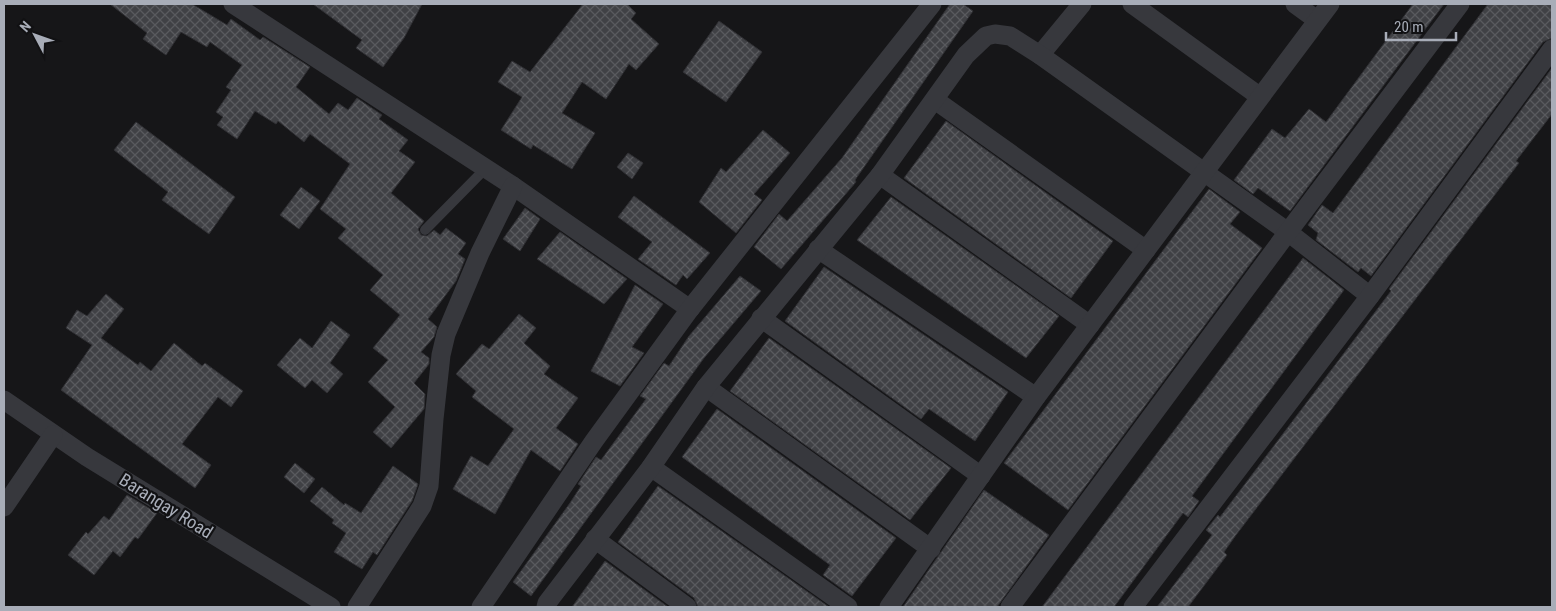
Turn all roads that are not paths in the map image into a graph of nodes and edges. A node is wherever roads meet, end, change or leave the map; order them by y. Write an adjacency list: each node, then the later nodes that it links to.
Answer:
1 (233, 4): 13 (street)
2 (932, 4): 22 (street)
3 (1082, 4): 10 (street)
4 (1132, 4): 11 (street)
5 (1295, 4): 8 (street)
6 (1330, 4): 8 (street)
7 (1460, 4): 18 (street)
8 (1317, 20): 11 (street)
9 (1552, 49): 21 (street)
10 (1040, 55): 12 (street); 14 (street)
11 (1260, 96): 14 (street)
12 (935, 100): 15 (street); 20 (street)
13 (486, 168): 16 (street); 17 (lane)
14 (1203, 172): 18 (street); 20 (street)
15 (880, 175): 19 (street); 24 (street)
16 (513, 186): 22 (street); 35 (street)
17 (425, 230)
18 (1288, 232): 21 (street); 41 (street)
19 (818, 249): 23 (street); 26 (street)
20 (1146, 250): 24 (street)
21 (1370, 296): 42 (street)
22 (690, 309): 36 (street)
23 (761, 318): 25 (street); 30 (street)
24 (1090, 325): 26 (street)
25 (706, 387): 29 (street); 33 (street)
26 (1036, 397): 30 (street)
27 (4, 400): 28 (street, Barangay Road)
28 (53, 435): 31 (street); 34 (street, Barangay Road)
29 (651, 467): 32 (street); 39 (street)
30 (981, 476): 33 (street)
31 (4, 507)
32 (595, 539): 37 (street); 38 (street)
33 (931, 549): 40 (street)
34 (331, 607)
35 (357, 607)
36 (481, 607)
37 (546, 607)
38 (687, 607)
39 (848, 607)
40 (889, 607)
41 (1010, 607)
42 (1133, 607)

